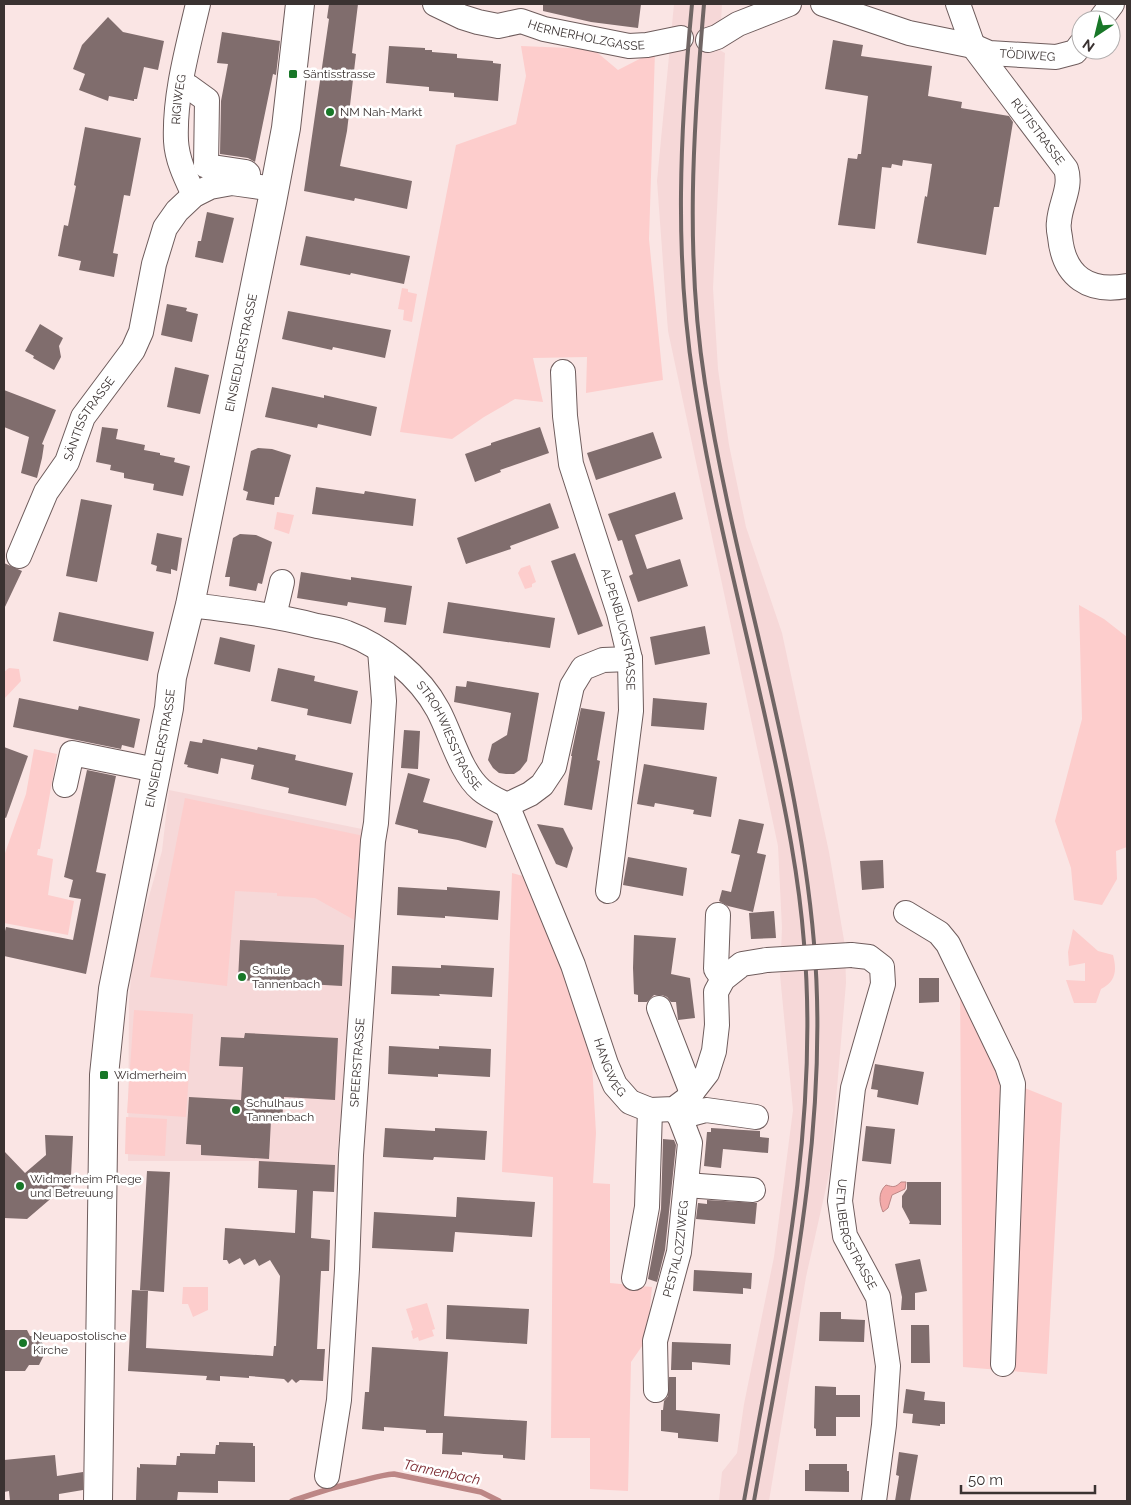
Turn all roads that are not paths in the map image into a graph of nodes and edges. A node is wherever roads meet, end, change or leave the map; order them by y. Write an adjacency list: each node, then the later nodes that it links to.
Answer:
1 (198, 4): 12 (street, RIGIWEG)
2 (300, 4): 14 (main road, EINSIEDLERSTRASSE)
3 (435, 4): 7 (street, HERNERHOLZGASSE)
4 (789, 4): 9 (street)
5 (823, 4): 10 (street)
6 (958, 4): 10 (street, RÜTISTRASSE)
7 (519, 12): 8 (street, HERNERHOLZGASSE)
8 (681, 38)
9 (708, 40)
10 (973, 46): 11 (street, TÖDIWEG); 16 (street, RÜTISTRASSE)
11 (1071, 53)
12 (180, 84): 13 (street); 15 (street, RIGIWEG)
13 (248, 184): 14 (street, SÄNTISSTRASSE); 15 (street, SÄNTISSTRASSE)
14 (274, 189): 20 (main road, EINSIEDLERSTRASSE)
15 (194, 195): 18 (street, SÄNTISSTRASSE)
16 (1127, 286)
17 (563, 372): 23 (street, ALPENBLICKSTRASSE)
18 (18, 556)
19 (282, 582): 21 (street)
20 (190, 605): 21 (street, STROHWIESSTRASSE); 24 (main road, EINSIEDLERSTRASSE)
21 (274, 616): 22 (street, STROHWIESSTRASSE)
22 (380, 650): 26 (street, STROHWIESSTRASSE); 41 (street, SPEERSTRASSE)
23 (630, 659): 26 (street); 27 (street, ALPENBLICKSTRASSE)
24 (156, 770): 25 (street); 42 (main road, EINSIEDLERSTRASSE)
25 (65, 785)
26 (507, 805): 33 (street, HANGWEG)
27 (608, 891)
28 (906, 913): 39 (street)
29 (718, 915): 30 (street)
30 (723, 979): 32 (street); 43 (street, UETLIBERGSTRASSE, bridge)
31 (660, 1008): 32 (street)
32 (692, 1093): 34 (street)
33 (650, 1110): 34 (street, HANGWEG); 38 (street)
34 (677, 1113): 35 (street, HANGWEG); 36 (street, PESTALOZZIWEG)
35 (756, 1116)
36 (686, 1185): 37 (street); 40 (street, PESTALOZZIWEG)
37 (753, 1190)
38 (634, 1278)
39 (1003, 1364)
40 (656, 1390)
41 (328, 1476)
42 (98, 1501)
43 (874, 1501)

